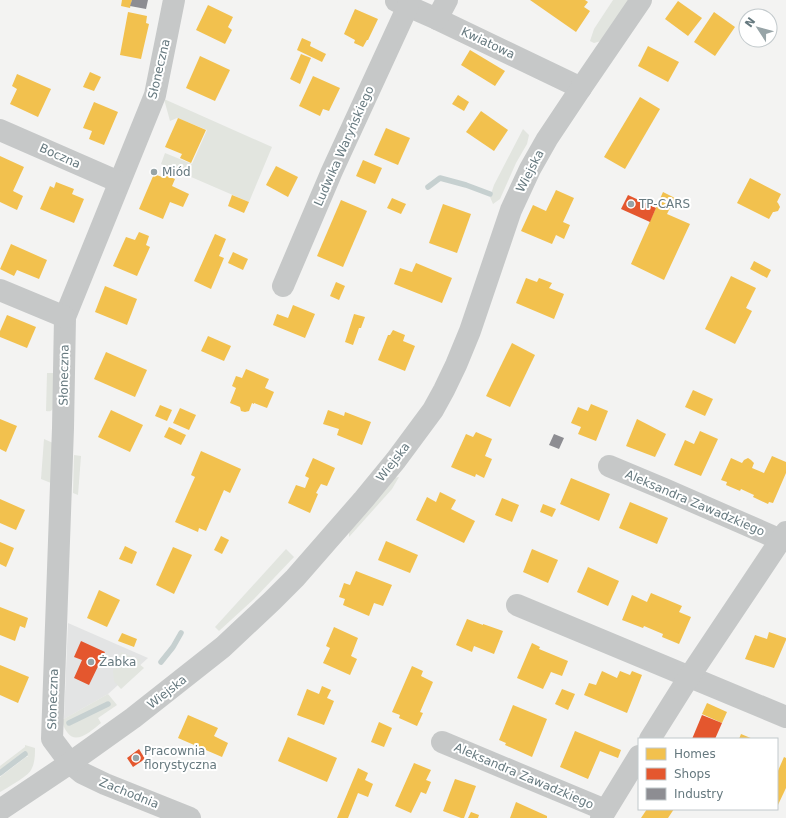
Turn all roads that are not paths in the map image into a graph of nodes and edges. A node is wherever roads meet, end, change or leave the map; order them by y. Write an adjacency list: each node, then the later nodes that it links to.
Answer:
1 (174, 0): 8 (street, Słoneczna)
2 (447, 0): 5 (street)
3 (641, 0): 6 (street, Wiejska)
4 (401, 3): 5 (street, Kwiatowa); 9 (street, Ludwika Waryńskiego)
5 (437, 19): 6 (street, Kwiatowa)
6 (581, 88): 20 (street, Wiejska)
7 (0, 130): 8 (street, Boczna)
8 (119, 182): 11 (street, Słoneczna)
9 (282, 286)
10 (0, 290): 11 (street)
11 (65, 317): 20 (street, Słoneczna)
12 (609, 466): 13 (street, Aleksandra Zawadzkiego)
13 (783, 536): 15 (street, Aleksandra Zawadzkiego)
14 (518, 605): 15 (street)
15 (689, 676): 16 (street); 17 (street, Aleksandra Zawadzkiego)
16 (786, 717)
17 (651, 738)
18 (442, 742): 22 (street, Aleksandra Zawadzkiego)
19 (638, 758): 22 (street, Aleksandra Zawadzkiego)
20 (70, 763): 21 (street, Wiejska); 23 (street, Zachodnia)
21 (0, 810)
22 (603, 814)
23 (190, 818)

